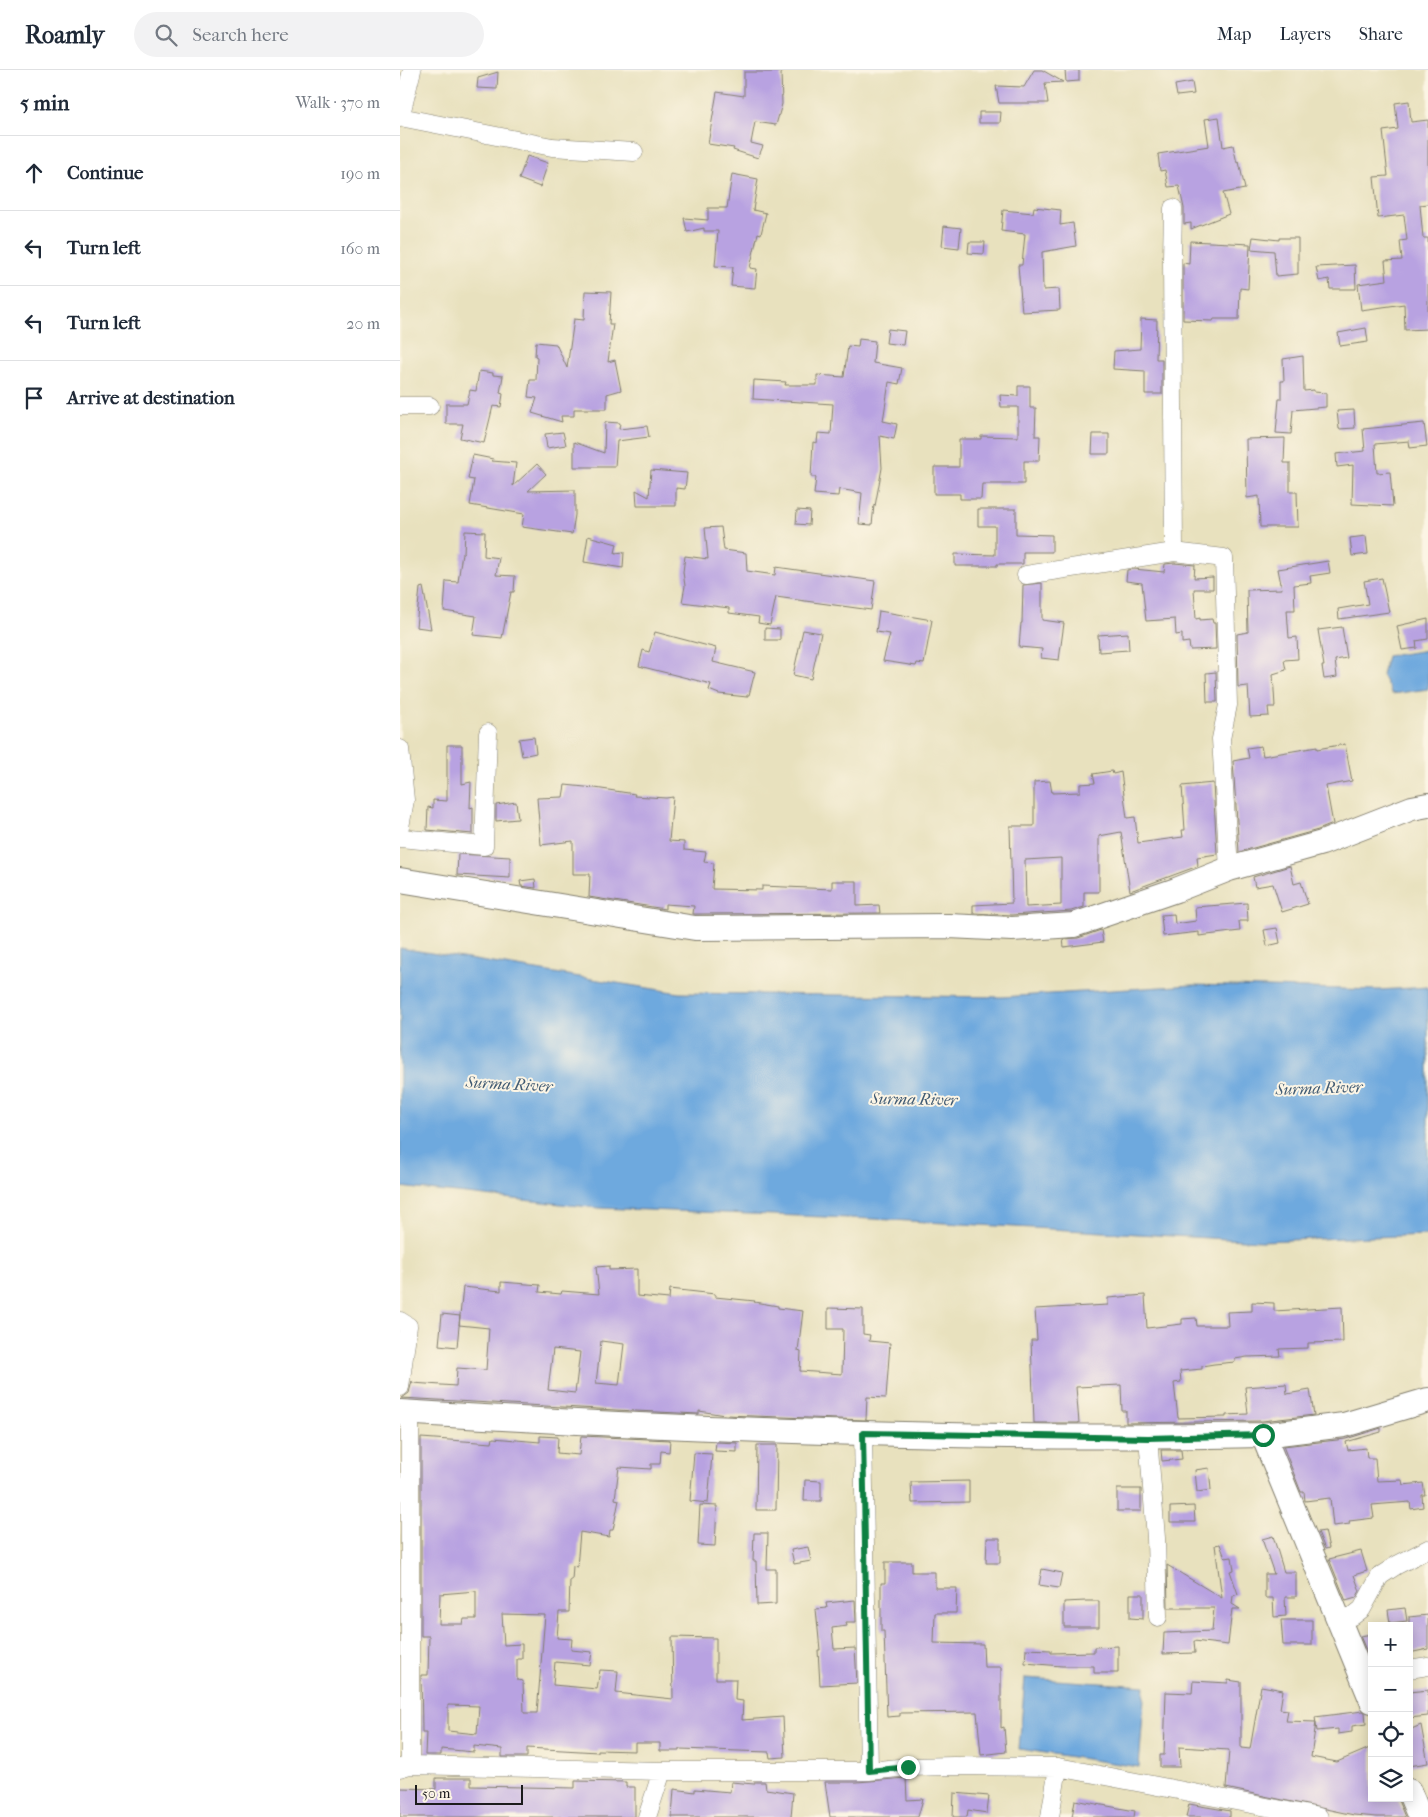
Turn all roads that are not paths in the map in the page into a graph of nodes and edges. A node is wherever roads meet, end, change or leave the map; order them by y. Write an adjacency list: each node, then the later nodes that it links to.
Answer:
1 (412, 70): 2 (street)
2 (404, 87): 3 (street)
3 (400, 117): 4 (street)
4 (634, 152)
5 (1173, 208): 8 (street)
6 (400, 406): 7 (street)
7 (430, 406)
8 (1174, 552): 9 (street); 15 (street)
9 (1026, 575)
10 (488, 733): 14 (street)
11 (400, 749): 13 (street)
12 (1428, 805): 15 (street)
13 (400, 827)
14 (400, 838)
15 (1229, 869): 16 (street)
16 (400, 880)
17 (400, 1321): 18 (street)
18 (400, 1387)
19 (1428, 1400): 22 (street)
20 (405, 1412): 21 (street); 30 (street)
21 (863, 1433): 23 (street); 33 (street)
22 (1263, 1435): 23 (street); 26 (street)
23 (1148, 1438): 25 (street)
24 (1428, 1549): 26 (street)
25 (1158, 1617)
26 (1338, 1620): 29 (street)
27 (1428, 1666): 28 (street)
28 (1413, 1668)
29 (1366, 1674)
30 (405, 1767): 32 (street)
31 (1058, 1767): 33 (street); 36 (street); 37 (street)
32 (662, 1771): 33 (street); 35 (street)
33 (869, 1771)
34 (1413, 1800): 38 (street)
35 (646, 1817)
36 (1050, 1817)
37 (1319, 1817)
38 (1420, 1817)

